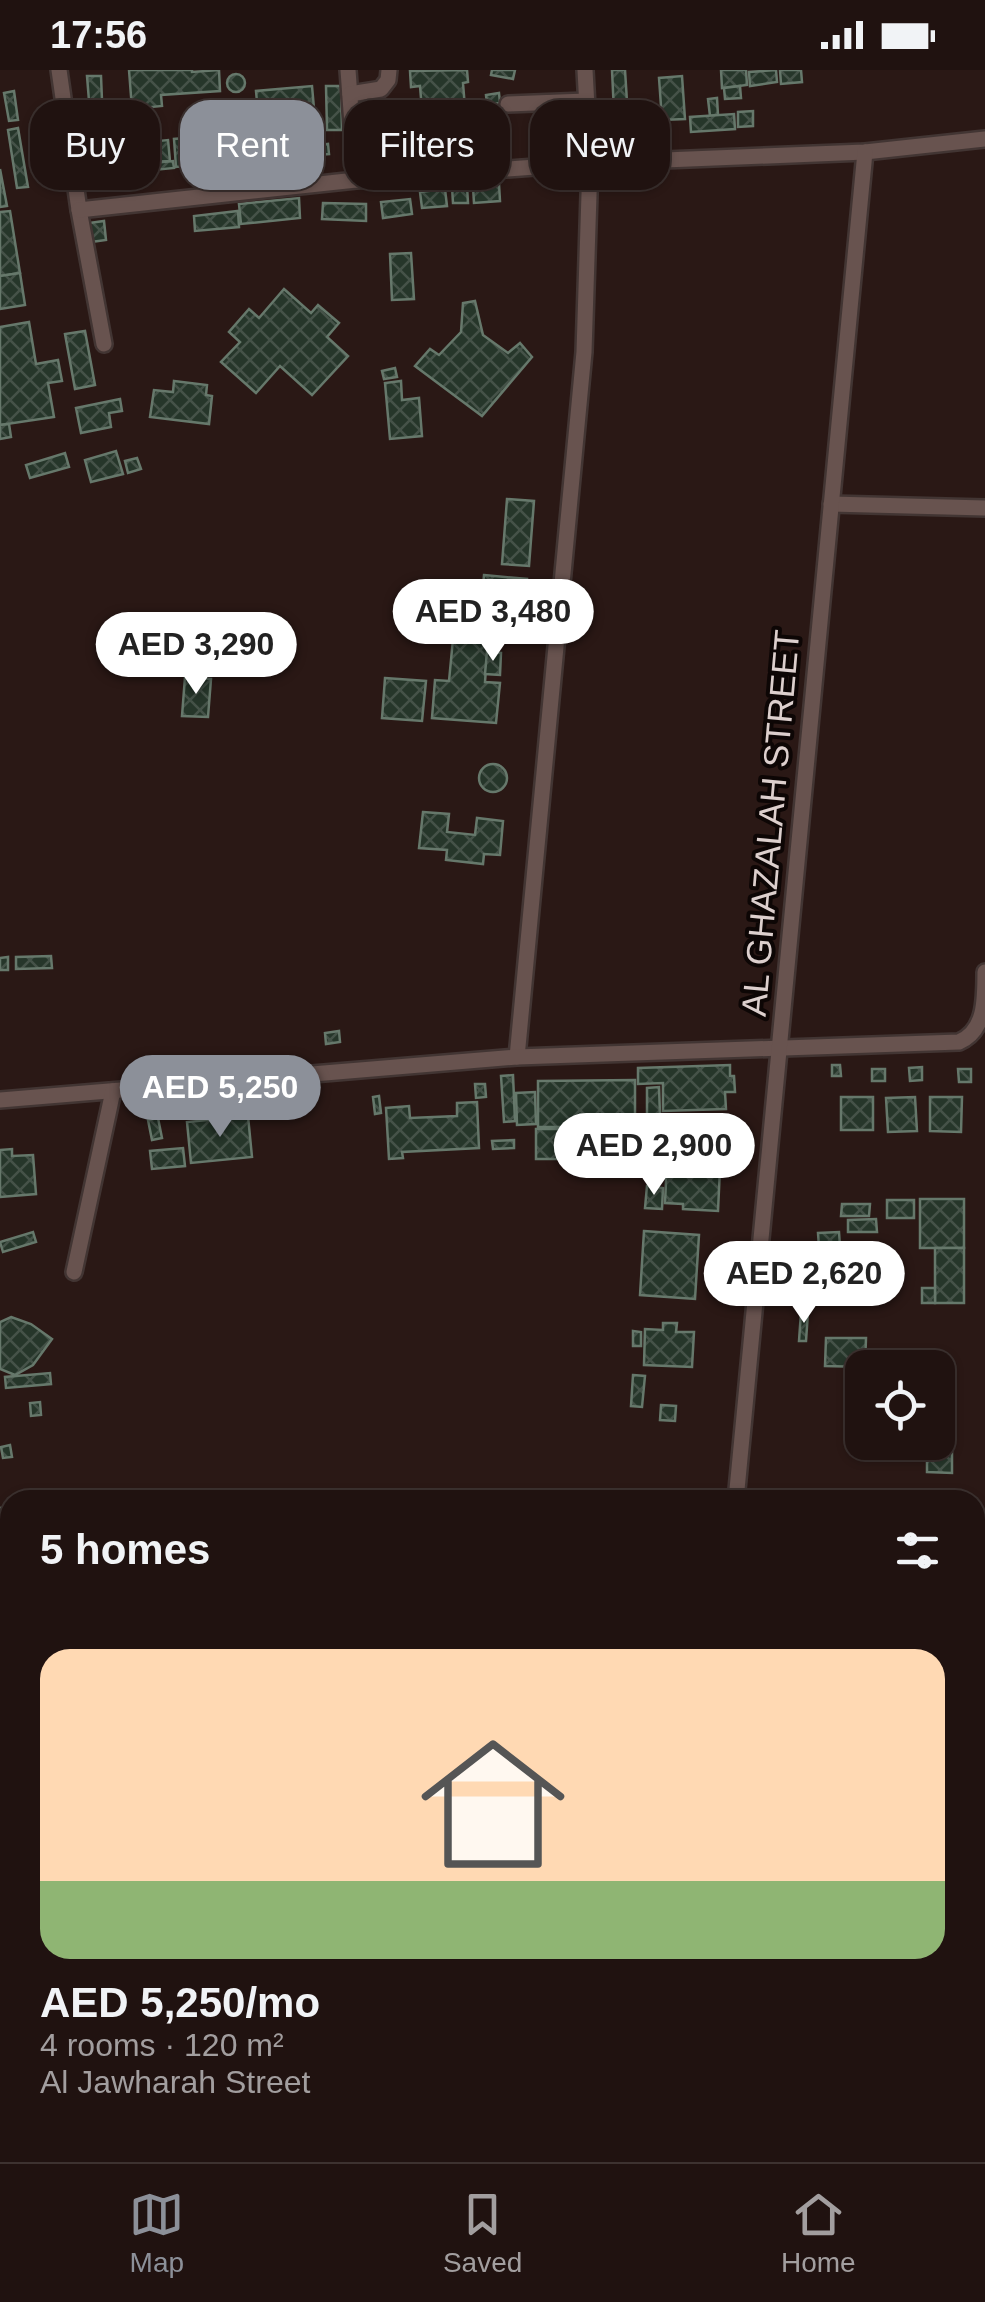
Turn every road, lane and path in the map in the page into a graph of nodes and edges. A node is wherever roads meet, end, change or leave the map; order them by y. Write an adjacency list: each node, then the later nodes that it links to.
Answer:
1 (59, 70): 13 (street)
2 (348, 70): 5 (street)
3 (388, 70): 5 (street)
4 (585, 70): 7 (street)
5 (350, 94): 6 (street)
6 (350, 100)
7 (586, 100)
8 (985, 138): 9 (street)
9 (865, 152): 10 (street); 15 (street, AL GHAZALAH STREET)
10 (670, 160)
11 (344, 181): 13 (street)
12 (589, 190): 19 (street)
13 (80, 210): 14 (street)
14 (104, 344)
15 (831, 504): 16 (street); 18 (street, AL GHAZALAH STREET)
16 (985, 508)
17 (985, 972): 18 (street)
18 (779, 1048): 19 (street); 23 (street, AL GHAZALAH STREET)
19 (517, 1057): 20 (street)
20 (113, 1091): 21 (street); 22 (street)
21 (0, 1100)
22 (74, 1272)
23 (737, 1490)

